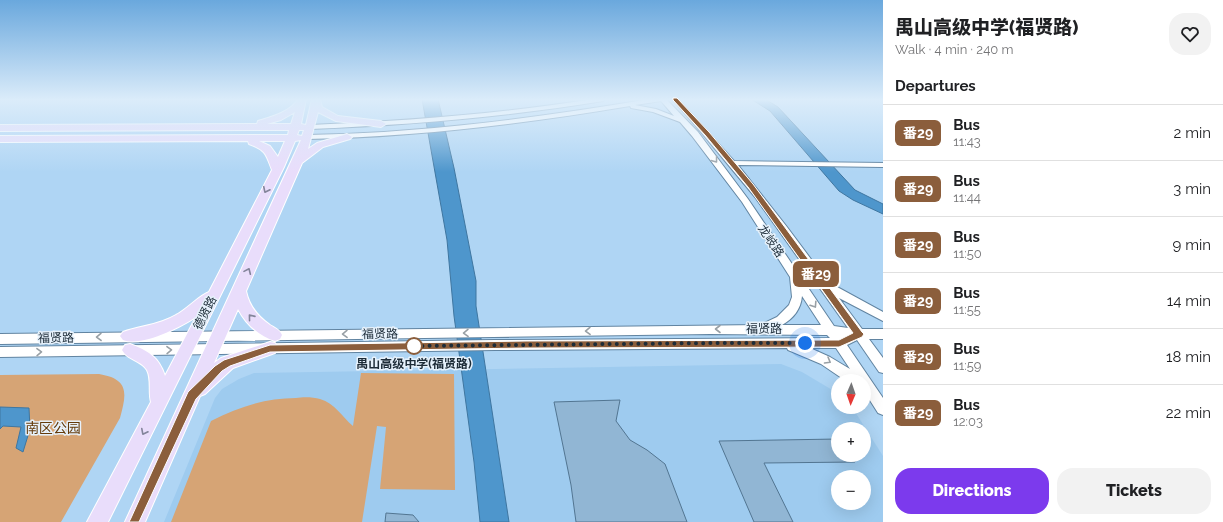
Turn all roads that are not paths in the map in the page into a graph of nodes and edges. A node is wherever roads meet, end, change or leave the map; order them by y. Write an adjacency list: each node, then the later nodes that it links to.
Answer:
1 (256, 123): 11 (main road)
2 (295, 123): 14 (main road, 德贤路)
3 (311, 123): 15 (main road, 德贤路)
4 (376, 123): 10 (main road)
5 (390, 123): 10 (street)
6 (491, 123): 16 (street)
7 (683, 123): 13 (street)
8 (685, 123): 13 (street, 龙岐路)
9 (697, 123): 20 (street, 龙岐路)
10 (381, 124): 15 (street)
11 (235, 127): 12 (main road); 14 (main road)
12 (0, 128)
13 (691, 130): 23 (street, 龙岐路, one-way to 23)
14 (293, 132): 15 (main road); 17 (main road); 22 (main road, 德贤路)
15 (309, 132): 16 (street); 19 (main road, 德贤路)
16 (346, 137): 19 (main road)
17 (228, 138): 18 (main road); 22 (main road)
18 (0, 139)
19 (297, 163): 26 (main road, 德贤路, one-way to 19)
20 (732, 163): 21 (street); 24 (street, 龙岐路)
21 (883, 165)
22 (277, 169): 25 (main road, 德贤路, one-way to 25)
23 (793, 273): 28 (street); 29 (street, 龙岐路, one-way to 29)
24 (824, 284): 27 (street); 30 (street, 龙岐路)
25 (218, 288): 35 (main road); 36 (main road, 德贤路)
26 (239, 290): 32 (main road, 德贤路); 34 (main road, one-way to 26)
27 (883, 317)
28 (758, 329): 29 (street, 福贤路); 34 (street, 福贤路, one-way to 34)
29 (830, 330): 30 (street, 福贤路); 38 (street, 龙岐路)
30 (859, 334): 31 (street); 38 (street, 福贤路); 41 (street, 龙岐路)
31 (883, 334)
32 (219, 335): 34 (street, 福贤路); 36 (street, 福贤路); 39 (main road, 德贤路)
33 (0, 339): 35 (street, 福贤路, one-way to 33)
34 (272, 342): 37 (street, 福贤路); 39 (street, 福贤路); 43 (main road)
35 (129, 343): 36 (street, 福贤路); 40 (street, 福贤路, one-way to 35); 46 (main road)
36 (190, 343): 39 (street, 福贤路); 46 (main road, 德贤路)
37 (779, 343): 38 (street, 福贤路); 42 (street, one-way to 42)
38 (839, 343): 45 (street, 龙岐路)
39 (213, 349): 43 (main road, 德贤路)
40 (0, 352)
41 (883, 368)
42 (847, 374)
43 (192, 396): 48 (main road, 德贤路)
44 (871, 397): 45 (street)
45 (881, 406)
46 (156, 408): 47 (main road, 德贤路, one-way to 47)
47 (97, 522)
48 (135, 522)

